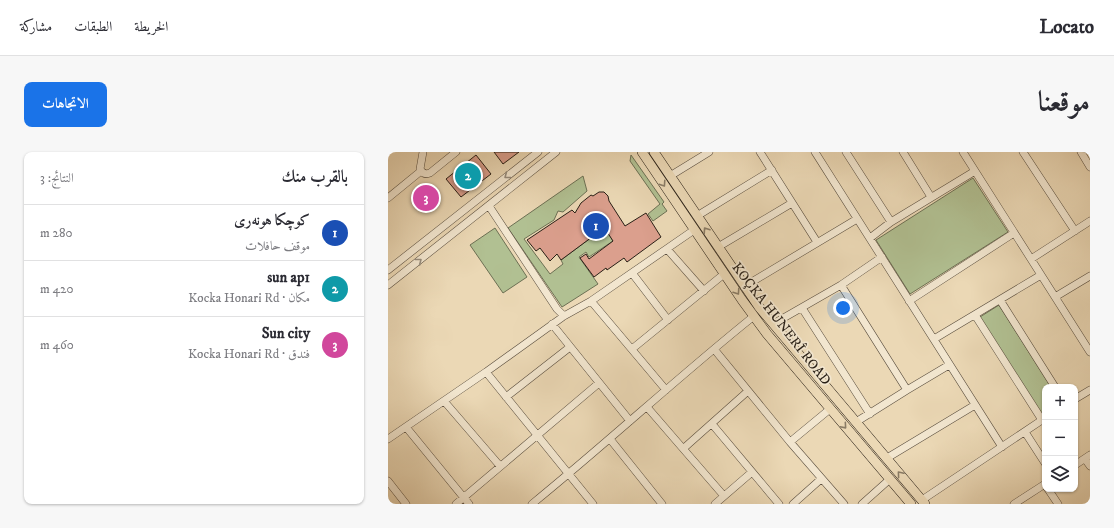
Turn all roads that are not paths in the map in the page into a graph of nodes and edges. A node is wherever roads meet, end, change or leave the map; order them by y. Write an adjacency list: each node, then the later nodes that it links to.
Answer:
1 (422, 152): 18 (street)
2 (456, 152): 18 (street)
3 (538, 152): 15 (street)
4 (556, 152): 20 (street)
5 (642, 152): 30 (main road, KOÇKA HUNERÎ ROAD, one-way to 30)
6 (654, 152): 21 (main road)
7 (709, 152): 21 (street)
8 (760, 152): 17 (street)
9 (815, 152): 27 (street)
10 (846, 152): 29 (street)
11 (903, 152): 22 (street)
12 (963, 152): 19 (street)
13 (1023, 152): 31 (street)
14 (1081, 152): 16 (street)
15 (521, 165): 20 (street); 39 (street, one-way to 39)
16 (1090, 167)
17 (772, 170): 24 (street); 26 (street)
18 (421, 171): 23 (street)
19 (975, 171): 22 (street); 32 (street)
20 (528, 175): 25 (street)
21 (670, 176): 26 (main road)
22 (931, 197): 29 (street)
23 (388, 198)
24 (792, 203): 34 (street); 35 (street)
25 (489, 206): 45 (street, one-way to 25); 54 (street)
26 (697, 216): 35 (main road, one-way to 26)
27 (857, 219): 33 (street); 34 (street)
28 (1090, 221): 31 (street)
29 (891, 222): 33 (street)
30 (694, 230): 36 (street); 41 (main road, KOÇKA HUNERÎ ROAD)
31 (1075, 231): 38 (street)
32 (1014, 233): 38 (street); 51 (street)
33 (870, 238): 37 (street)
34 (817, 242): 46 (street)
35 (718, 247): 46 (main road)
36 (667, 249): 40 (street); 47 (street)
37 (882, 257): 44 (street); 51 (street)
38 (1031, 259): 42 (street)
39 (388, 270)
40 (632, 273): 50 (street); 56 (street)
41 (724, 274): 47 (street); 55 (main road, KOÇKA HUNERÎ ROAD, one-way to 55)
42 (1041, 274): 48 (street); 49 (street)
43 (1090, 276): 48 (street)
44 (841, 285): 52 (street); 70 (street)
45 (388, 286)
46 (745, 286): 58 (main road)
47 (704, 291): 56 (street)
48 (1055, 297): 63 (street)
49 (1000, 300): 53 (street); 67 (street)
50 (591, 301): 54 (street); 61 (street)
51 (909, 301): 59 (street)
52 (802, 308): 58 (street); 80 (street)
53 (975, 315): 59 (street); 81 (street)
54 (564, 316): 57 (street)
55 (754, 316): 62 (street); 73 (main road, KOÇKA HUNERÎ ROAD)
56 (668, 320): 61 (street)
57 (552, 324): 60 (street); 65 (street)
58 (773, 324): 68 (main road)
59 (934, 339): 64 (street)
60 (570, 347): 66 (street); 74 (street)
61 (632, 349): 69 (street)
62 (714, 349): 69 (street); 72 (street)
63 (1090, 352)
64 (950, 365): 70 (street); 77 (street)
65 (486, 372): 74 (street); 76 (street)
66 (599, 383): 83 (street); 88 (street)
67 (1053, 384)
68 (826, 385): 73 (main road); 84 (main road)
69 (666, 390): 78 (street)
70 (907, 390): 80 (street)
71 (1090, 390): 75 (street)
72 (748, 391): 85 (street); 91 (street)
73 (816, 393): 79 (main road, KOÇKA HUNERÎ ROAD)
74 (506, 397): 88 (street)
75 (1078, 398)
76 (444, 401): 86 (street); 98 (street)
77 (975, 405): 92 (street); 95 (street)
78 (647, 407): 83 (street); 93 (street)
79 (830, 409): 91 (street); 103 (main road, KOÇKA HUNERÎ ROAD, one-way to 103)
80 (870, 414): 84 (street)
81 (1042, 417)
82 (1042, 420): 87 (street)
83 (630, 421): 90 (street)
84 (856, 422): 95 (main road)
85 (712, 424): 93 (street); 100 (street)
86 (406, 427): 89 (street); 108 (street)
87 (1025, 432): 92 (street); 96 (street)
88 (537, 435): 98 (street); 101 (street)
89 (388, 439)
90 (610, 439): 101 (street); 115 (street)
91 (790, 442): 102 (street)
92 (1002, 447): 109 (street)
93 (684, 448): 107 (street)
94 (1087, 457): 97 (street); 99 (street)
95 (887, 458): 109 (main road, one-way to 95)
96 (1042, 458)
97 (1078, 463)
98 (500, 466): 108 (street)
99 (1090, 466)
100 (752, 472): 107 (street); 117 (street)
101 (569, 474): 113 (street); 114 (street)
102 (821, 479): 118 (street); 119 (street)
103 (890, 479): 120 (street); 121 (main road, KOÇKA HUNERÎ ROAD)
104 (388, 481): 110 (street)
105 (1042, 486): 122 (street)
106 (1050, 492): 123 (street)
107 (724, 496): 116 (street)
108 (464, 497): 111 (street); 112 (street)
109 (923, 502)
110 (406, 504)
111 (456, 504)
112 (469, 504)
113 (532, 504)
114 (593, 504)
115 (662, 504)
116 (715, 504)
117 (779, 504)
118 (794, 504)
119 (844, 504)
120 (862, 504)
121 (911, 504)
122 (1014, 504)
123 (1058, 504)

